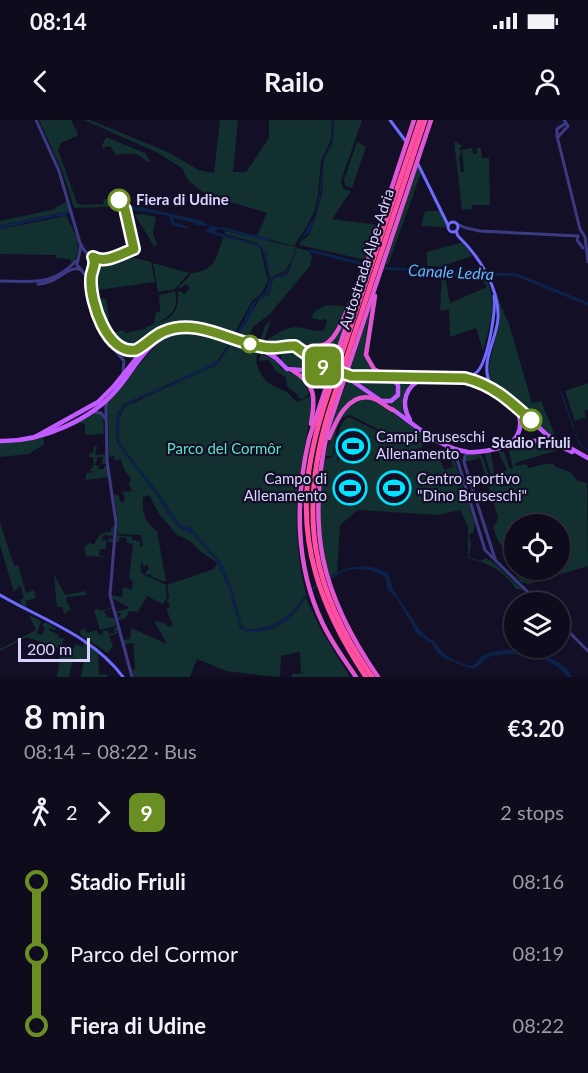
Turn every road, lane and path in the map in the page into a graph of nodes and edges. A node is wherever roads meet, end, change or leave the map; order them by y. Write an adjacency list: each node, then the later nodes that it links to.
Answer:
1 (36, 120): 15 (street)
2 (390, 120): 7 (main road)
3 (431, 120): 5 (highway)
4 (565, 122): 13 (street)
5 (420, 123): 6 (highway, Autostrada Alpe-Adria); 6 (highway)
6 (411, 156): 19 (highway, Autostrada Alpe-Adria); 19 (highway)
7 (443, 211): 8 (main road); 9 (main road)
8 (456, 223): 9 (main road); 10 (street); 11 (main road)
9 (448, 225): 12 (main road)
10 (466, 228): 11 (street); 13 (street)
11 (457, 230): 12 (main road); 14 (main road)
12 (451, 232): 14 (main road)
13 (583, 238): 18 (street)
14 (461, 240): 30 (main road)
15 (80, 243): 16 (street); 17 (street)
16 (88, 254): 17 (street); 20 (street)
17 (78, 259): 21 (street); 22 (street)
18 (588, 262)
19 (375, 267): 24 (highway); 34 (highway, Autostrada Alpe-Adria); 35 (highway)
20 (93, 269): 21 (street); 23 (street)
21 (80, 270): 22 (street); 23 (street)
22 (0, 282)
23 (91, 282): 25 (street)
24 (359, 286): 29 (highway); 34 (highway)
25 (101, 324): 27 (street); 39 (street)
26 (195, 328): 27 (main road); 28 (main road); 39 (main road)
27 (153, 338): 39 (main road)
28 (256, 346): 31 (main road); 32 (main road)
29 (295, 346): 31 (main road); 35 (main road)
30 (489, 347): 37 (main road); 38 (main road)
31 (283, 348): 32 (main road)
32 (279, 360): 33 (main road)
33 (292, 370): 40 (main road); 47 (highway)
34 (338, 373): 47 (highway); 52 (highway); 55 (highway, Autostrada Alpe-Adria)
35 (389, 378): 36 (main road); 40 (main road)
36 (427, 378): 37 (main road); 44 (main road)
37 (465, 378): 38 (main road)
38 (492, 387): 41 (main road)
39 (115, 388): 43 (main road); 45 (street); 46 (main road)
40 (381, 401): 42 (main road)
41 (516, 406): 50 (main road); 53 (main road)
42 (393, 410): 44 (main road); 52 (highway)
43 (84, 415): 45 (street); 46 (main road)
44 (410, 422): 49 (main road)
45 (107, 426): 62 (street)
46 (35, 437): 48 (main road)
47 (309, 439): 61 (highway)
48 (0, 441)
49 (450, 447): 51 (main road); 54 (street)
50 (505, 447): 51 (main road); 53 (main road)
51 (470, 452): 54 (street)
52 (322, 457): 55 (highway)
53 (588, 459)
54 (497, 563): 56 (street)
55 (319, 566): 59 (highway, Autostrada Alpe-Adria)
56 (527, 592)
57 (0, 595): 63 (main road)
58 (570, 633): 60 (street)
59 (346, 638): 67 (highway, Autostrada Alpe-Adria); 68 (highway, Autostrada Alpe-Adria); 69 (highway)
60 (588, 651)
61 (346, 663): 65 (highway); 66 (highway)
62 (130, 670): 63 (street); 64 (street)
63 (122, 676)
64 (132, 677)
65 (351, 677)
66 (356, 677)
67 (366, 677)
68 (372, 677)
69 (378, 677)

